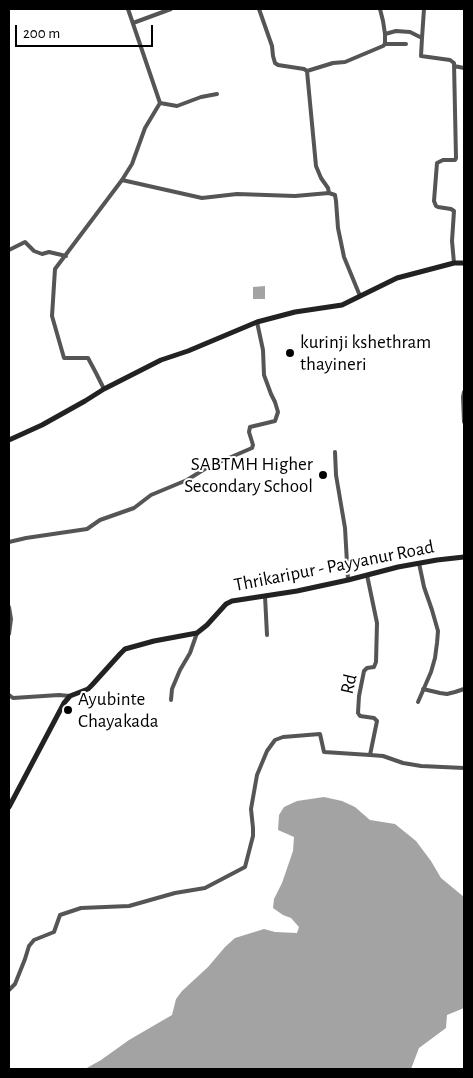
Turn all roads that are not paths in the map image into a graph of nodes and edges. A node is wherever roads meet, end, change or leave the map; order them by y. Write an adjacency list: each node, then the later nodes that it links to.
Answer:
1 (128, 9): 6 (street)
2 (171, 9): 6 (street)
3 (259, 9): 13 (street)
4 (380, 9): 7 (street)
5 (424, 9): 8 (street)
6 (133, 22): 15 (street)
7 (384, 34): 8 (street); 9 (street)
8 (422, 38): 11 (street)
9 (385, 44): 10 (street); 13 (street)
10 (406, 44)
11 (454, 66): 12 (street); 20 (street)
12 (464, 68)
13 (307, 71): 17 (street)
14 (217, 94): 15 (street)
15 (160, 103): 16 (street)
16 (122, 180): 17 (street); 19 (street)
17 (329, 193): 22 (street)
18 (9, 250): 19 (street)
19 (66, 256): 24 (street)
20 (454, 263): 21 (main road); 22 (main road)
21 (464, 263)
22 (360, 296): 23 (main road)
23 (257, 322): 24 (main road); 29 (street)
24 (104, 389): 27 (main road)
25 (464, 392): 26 (street)
26 (464, 422)
27 (9, 440)
28 (335, 452): 33 (street)
29 (9, 542)
30 (464, 557): 31 (main road, Thrikaripur - Payyanur Road)
31 (419, 563): 32 (main road, Thrikaripur - Payyanur Road); 39 (street)
32 (367, 575): 33 (main road, Thrikaripur - Payyanur Road); 45 (street, Rd)
33 (348, 580): 34 (main road, Thrikaripur - Payyanur Road)
34 (265, 596): 36 (main road, Thrikaripur - Payyanur Road); 38 (street)
35 (9, 607): 37 (street)
36 (197, 633): 42 (main road); 43 (street)
37 (9, 634)
38 (267, 635)
39 (423, 689): 40 (street); 44 (street)
40 (464, 689)
41 (9, 695): 42 (street)
42 (70, 696): 47 (main road)
43 (171, 700)
44 (418, 702)
45 (370, 755): 46 (street); 48 (street)
46 (464, 768)
47 (9, 807)
48 (9, 990)

